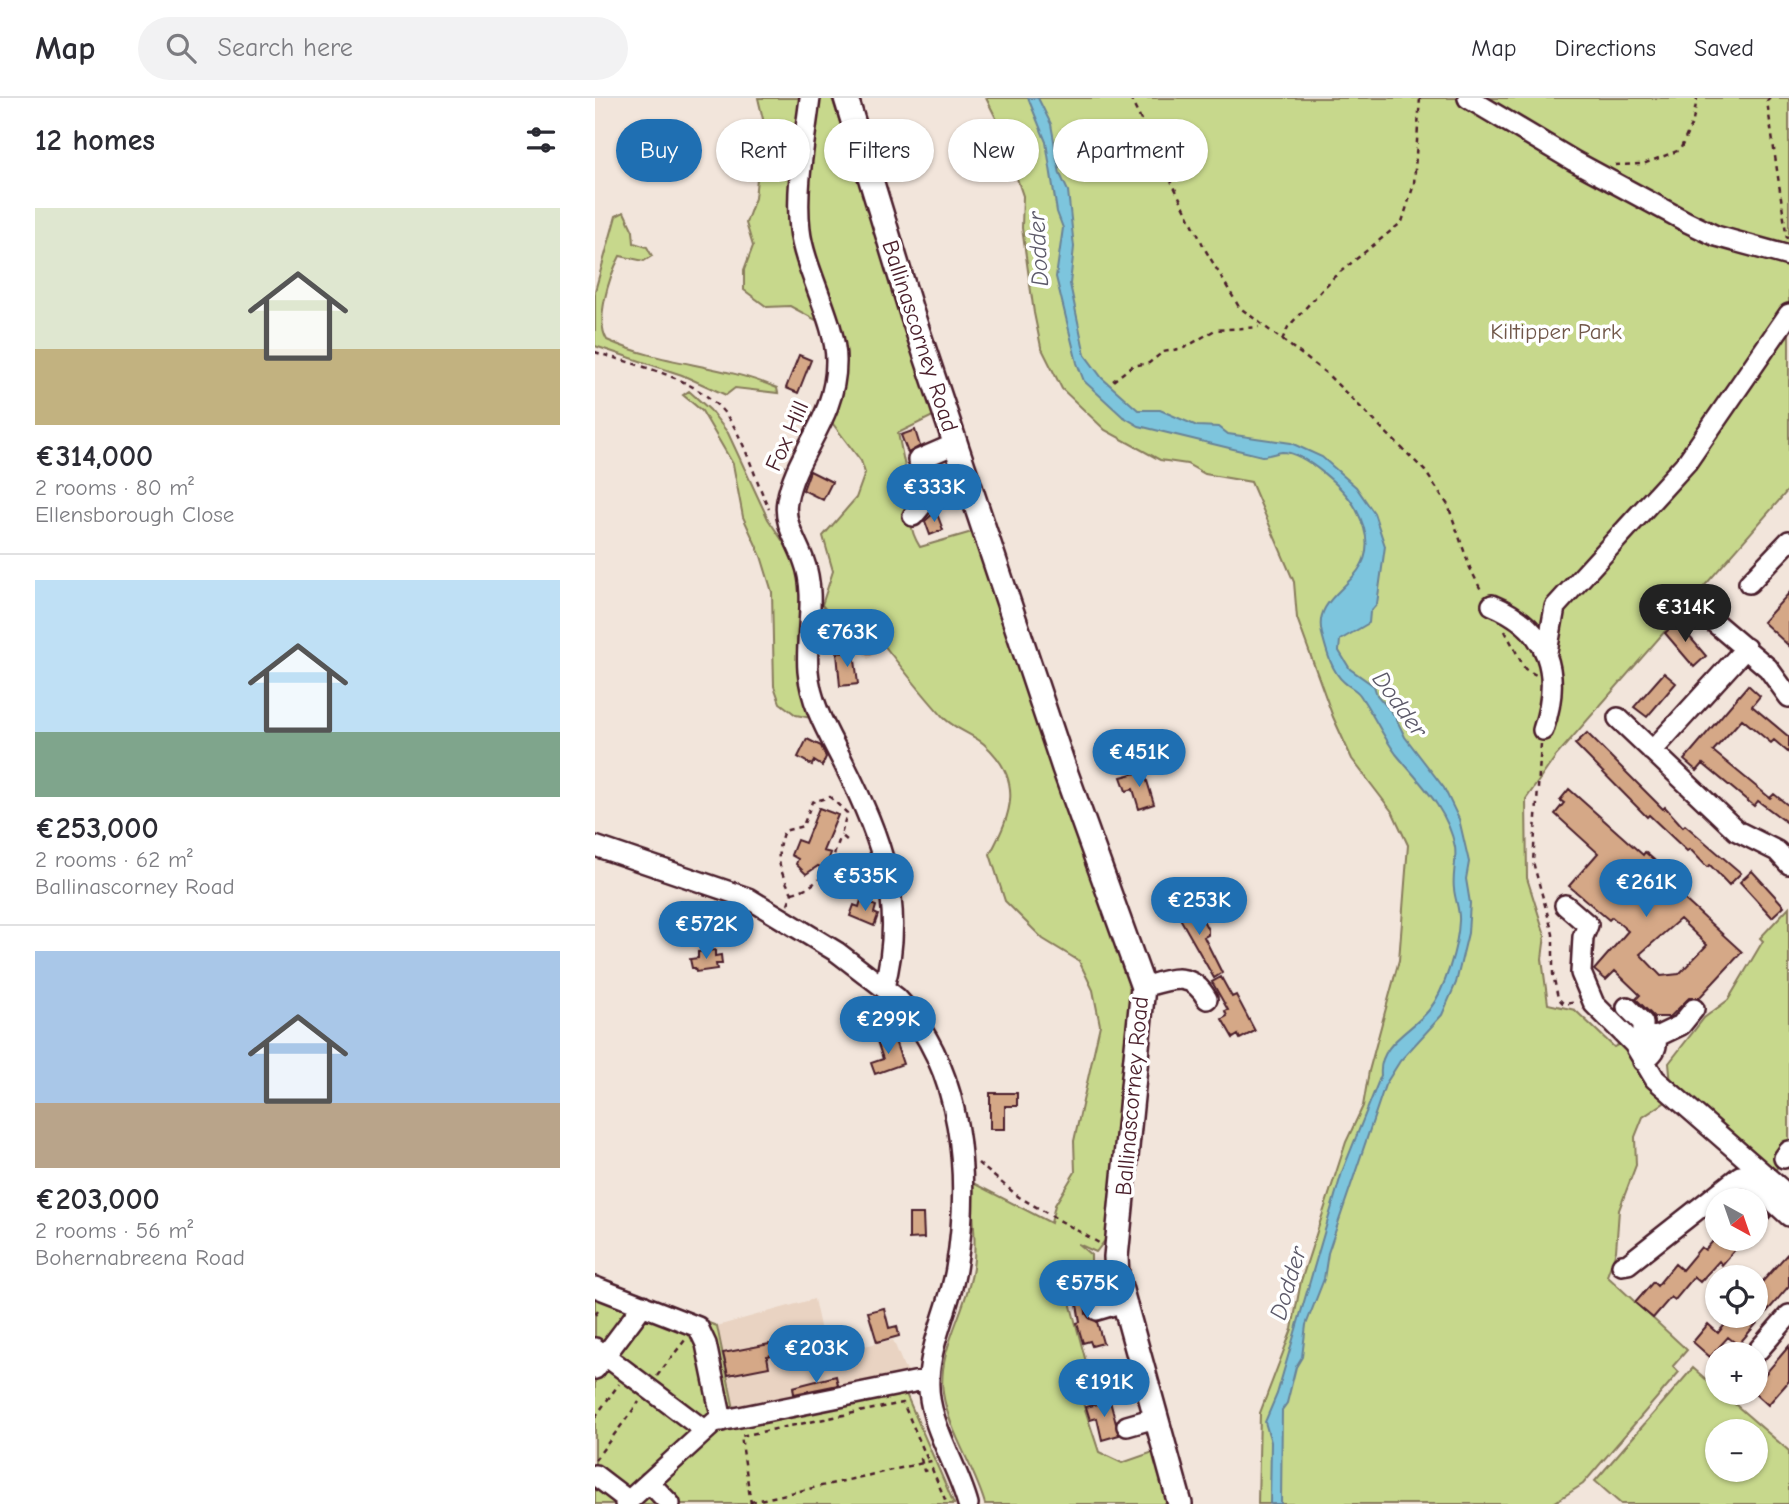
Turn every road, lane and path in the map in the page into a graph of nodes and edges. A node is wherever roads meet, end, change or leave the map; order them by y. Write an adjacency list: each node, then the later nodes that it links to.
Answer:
1 (810, 98): 40 (street, Fox Hill)
2 (846, 98): 15 (main road, Ballinascorney Road)
3 (1130, 98): 11 (path)
4 (1420, 98): 12 (path)
5 (1468, 98): 9 (street)
6 (1697, 98): 8 (path)
7 (1768, 99): 9 (path)
8 (1606, 165)
9 (1788, 248)
10 (1789, 314): 25 (street)
11 (1261, 326): 12 (path); 14 (path)
12 (1282, 340): 22 (path)
13 (595, 352): 18 (path)
14 (1113, 381)
15 (955, 443): 16 (street); 17 (main road, Ballinascorney Road)
16 (918, 460)
17 (964, 467): 19 (street); 39 (main road, Ballinascorney Road)
18 (763, 496)
19 (913, 516)
20 (1789, 541): 21 (street)
21 (1749, 583)
22 (1492, 605): 25 (street); 26 (path)
23 (1714, 623): 24 (street)
24 (1746, 648): 27 (street); 30 (street)
25 (1547, 652): 26 (street)
26 (1552, 679): 29 (street)
27 (1789, 697)
28 (1618, 718): 30 (street)
29 (1543, 730): 41 (path)
30 (1652, 751): 34 (street)
31 (841, 835): 32 (path); 35 (path); 35 (path)
32 (848, 841)
33 (595, 846): 37 (street)
34 (1789, 864)
35 (792, 893): 37 (path)
36 (1565, 905): 41 (street)
37 (780, 915): 40 (street)
38 (1181, 964): 39 (street)
39 (1142, 981): 42 (street); 49 (main road, Ballinascorney Road)
40 (884, 987): 58 (street)
41 (1589, 996): 45 (street)
42 (1207, 999)
43 (1627, 1007): 45 (street)
44 (1694, 1009): 45 (street)
45 (1644, 1044): 47 (street)
46 (974, 1166): 49 (path)
47 (1789, 1196)
48 (1789, 1216): 50 (street)
49 (1117, 1248): 52 (main road, Ballinascorney Road)
50 (1622, 1265)
51 (595, 1287): 53 (street)
52 (1123, 1302): 54 (street); 61 (main road, Ballinascorney Road)
53 (643, 1305): 57 (street); 62 (street)
54 (1097, 1310)
55 (1789, 1315): 56 (street)
56 (1765, 1342)
57 (598, 1357): 64 (street)
58 (929, 1379): 62 (street); 73 (street)
59 (619, 1384): 60 (path)
60 (595, 1417)
61 (1155, 1418): 63 (street); 74 (main road, Ballinascorney Road)
62 (722, 1420): 64 (street)
63 (1127, 1426)
64 (704, 1430): 68 (street)
65 (936, 1460): 66 (path)
66 (922, 1465): 70 (path); 70 (path); 72 (path)
67 (595, 1475): 69 (street)
68 (649, 1482): 69 (street); 71 (street)
69 (627, 1502)
70 (750, 1503)
71 (670, 1504)
72 (947, 1504)
73 (968, 1504)
74 (1180, 1504)

